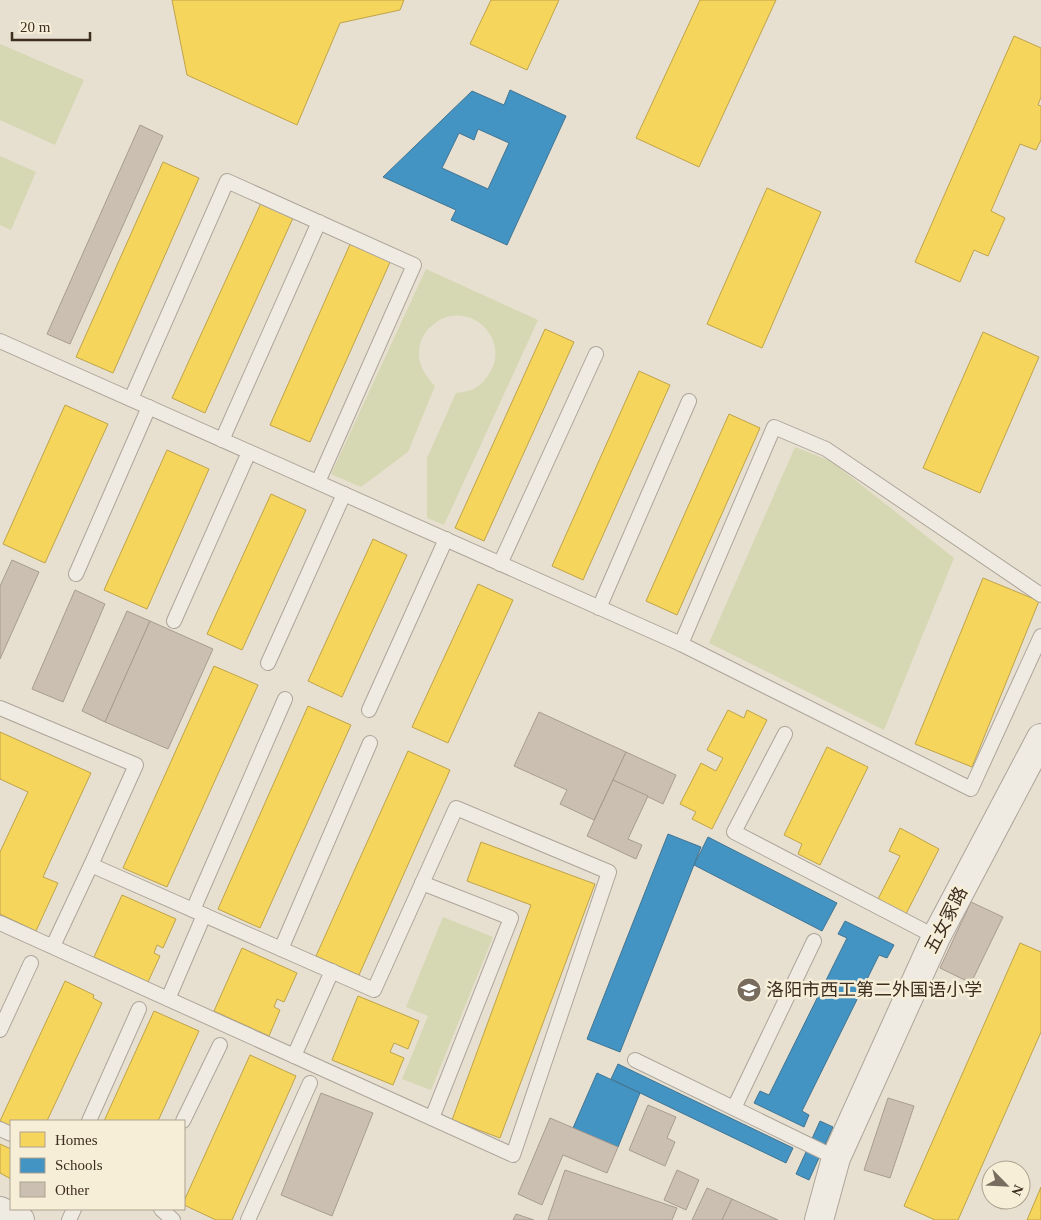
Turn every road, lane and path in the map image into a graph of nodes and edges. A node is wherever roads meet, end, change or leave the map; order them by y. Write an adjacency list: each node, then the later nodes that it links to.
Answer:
1 (319, 222): 4 (lane); 7 (lane); 9 (lane)
2 (0, 341): 4 (lane)
3 (596, 354): 12 (lane)
4 (131, 399): 6 (lane)
5 (689, 400): 15 (lane)
6 (149, 407): 7 (lane); 13 (lane)
7 (222, 440): 8 (lane)
8 (249, 452): 9 (lane); 16 (lane)
9 (318, 482): 10 (lane)
10 (344, 494): 11 (lane); 19 (lane)
11 (446, 539): 12 (lane); 22 (lane)
12 (500, 564): 15 (lane)
13 (76, 574)
14 (1041, 595): 18 (lane)
15 (599, 608): 18 (lane)
16 (174, 621)
17 (1041, 636): 18 (lane)
18 (681, 644)
19 (268, 663)
20 (285, 699): 28 (lane)
21 (0, 708): 26 (lane)
22 (369, 710)
23 (785, 734): 30 (lane)
24 (1041, 738): 30 (street, 五女冢路)
25 (370, 743): 33 (lane)
26 (91, 865): 28 (lane); 32 (lane)
27 (422, 883): 35 (lane); 44 (lane); 44 (lane)
28 (198, 912): 33 (lane); 36 (lane)
29 (0, 923): 32 (lane)
30 (936, 937): 47 (street, 五女冢路)
31 (814, 941): 43 (lane)
32 (53, 946): 36 (lane)
33 (281, 949): 35 (lane)
34 (31, 962): 38 (lane)
35 (332, 971): 40 (lane)
36 (168, 999): 40 (lane)
37 (139, 1009): 45 (lane)
38 (0, 1030)
39 (220, 1045): 46 (lane)
40 (294, 1056): 44 (lane)
41 (635, 1060): 43 (lane)
42 (310, 1083): 52 (lane)
43 (734, 1108): 47 (lane)
44 (432, 1118)
45 (89, 1120)
46 (183, 1120)
47 (836, 1158): 53 (street, 五女冢路)
48 (162, 1210): 51 (lane)
49 (0, 1211): 50 (street)
50 (20, 1220)
51 (173, 1220)
52 (248, 1220)
53 (819, 1220)

